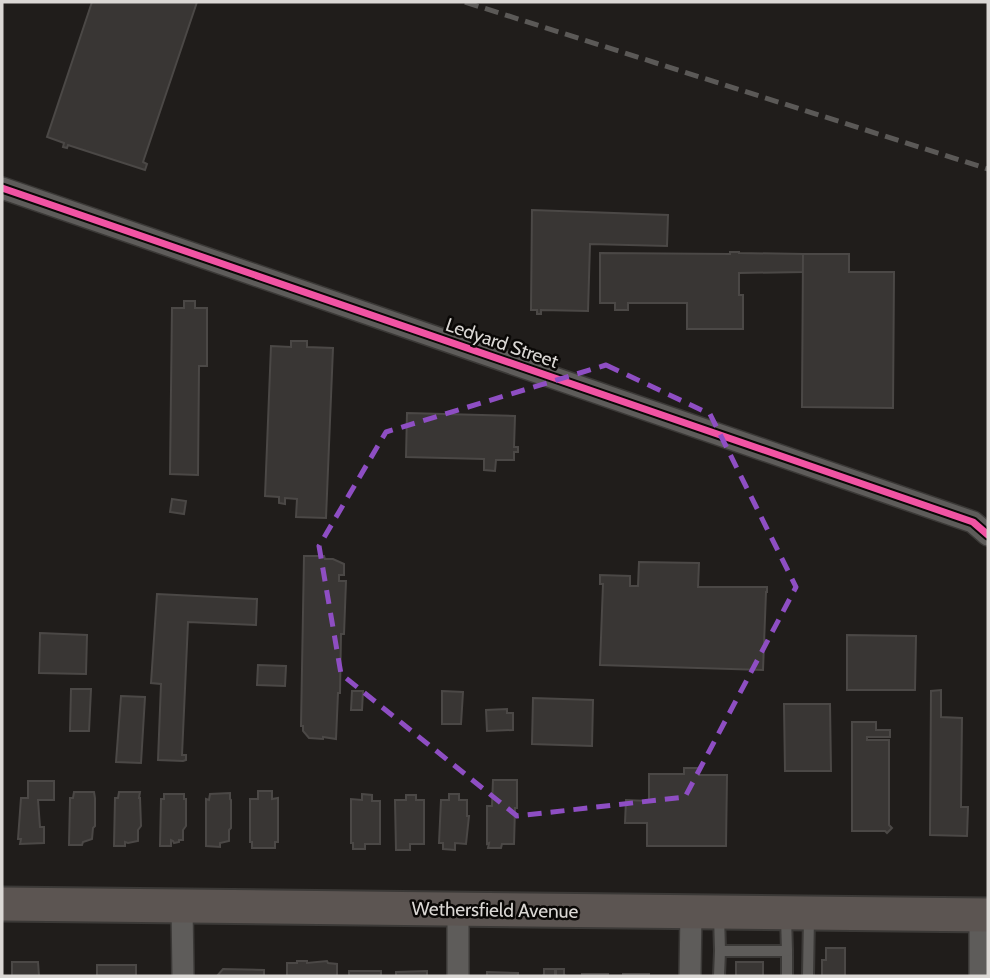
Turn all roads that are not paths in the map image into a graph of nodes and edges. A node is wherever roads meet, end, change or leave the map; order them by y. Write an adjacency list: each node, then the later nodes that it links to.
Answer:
1 (2, 188): 2 (street, Ledyard Street)
2 (988, 534)
3 (2, 904): 4 (main road, Wethersfield Avenue)
4 (182, 906): 5 (main road, Wethersfield Avenue); 11 (street)
5 (458, 909): 6 (main road, Wethersfield Avenue); 12 (street)
6 (705, 912): 7 (main road, Wethersfield Avenue); 9 (lane); 13 (street)
7 (798, 913): 8 (main road, Wethersfield Avenue); 10 (lane); 16 (lane)
8 (984, 915): 17 (street)
9 (720, 951): 10 (lane); 14 (lane)
10 (787, 951): 15 (lane)
11 (183, 976)
12 (458, 976)
13 (690, 976)
14 (719, 976)
15 (787, 976)
16 (808, 976)
17 (980, 976)

